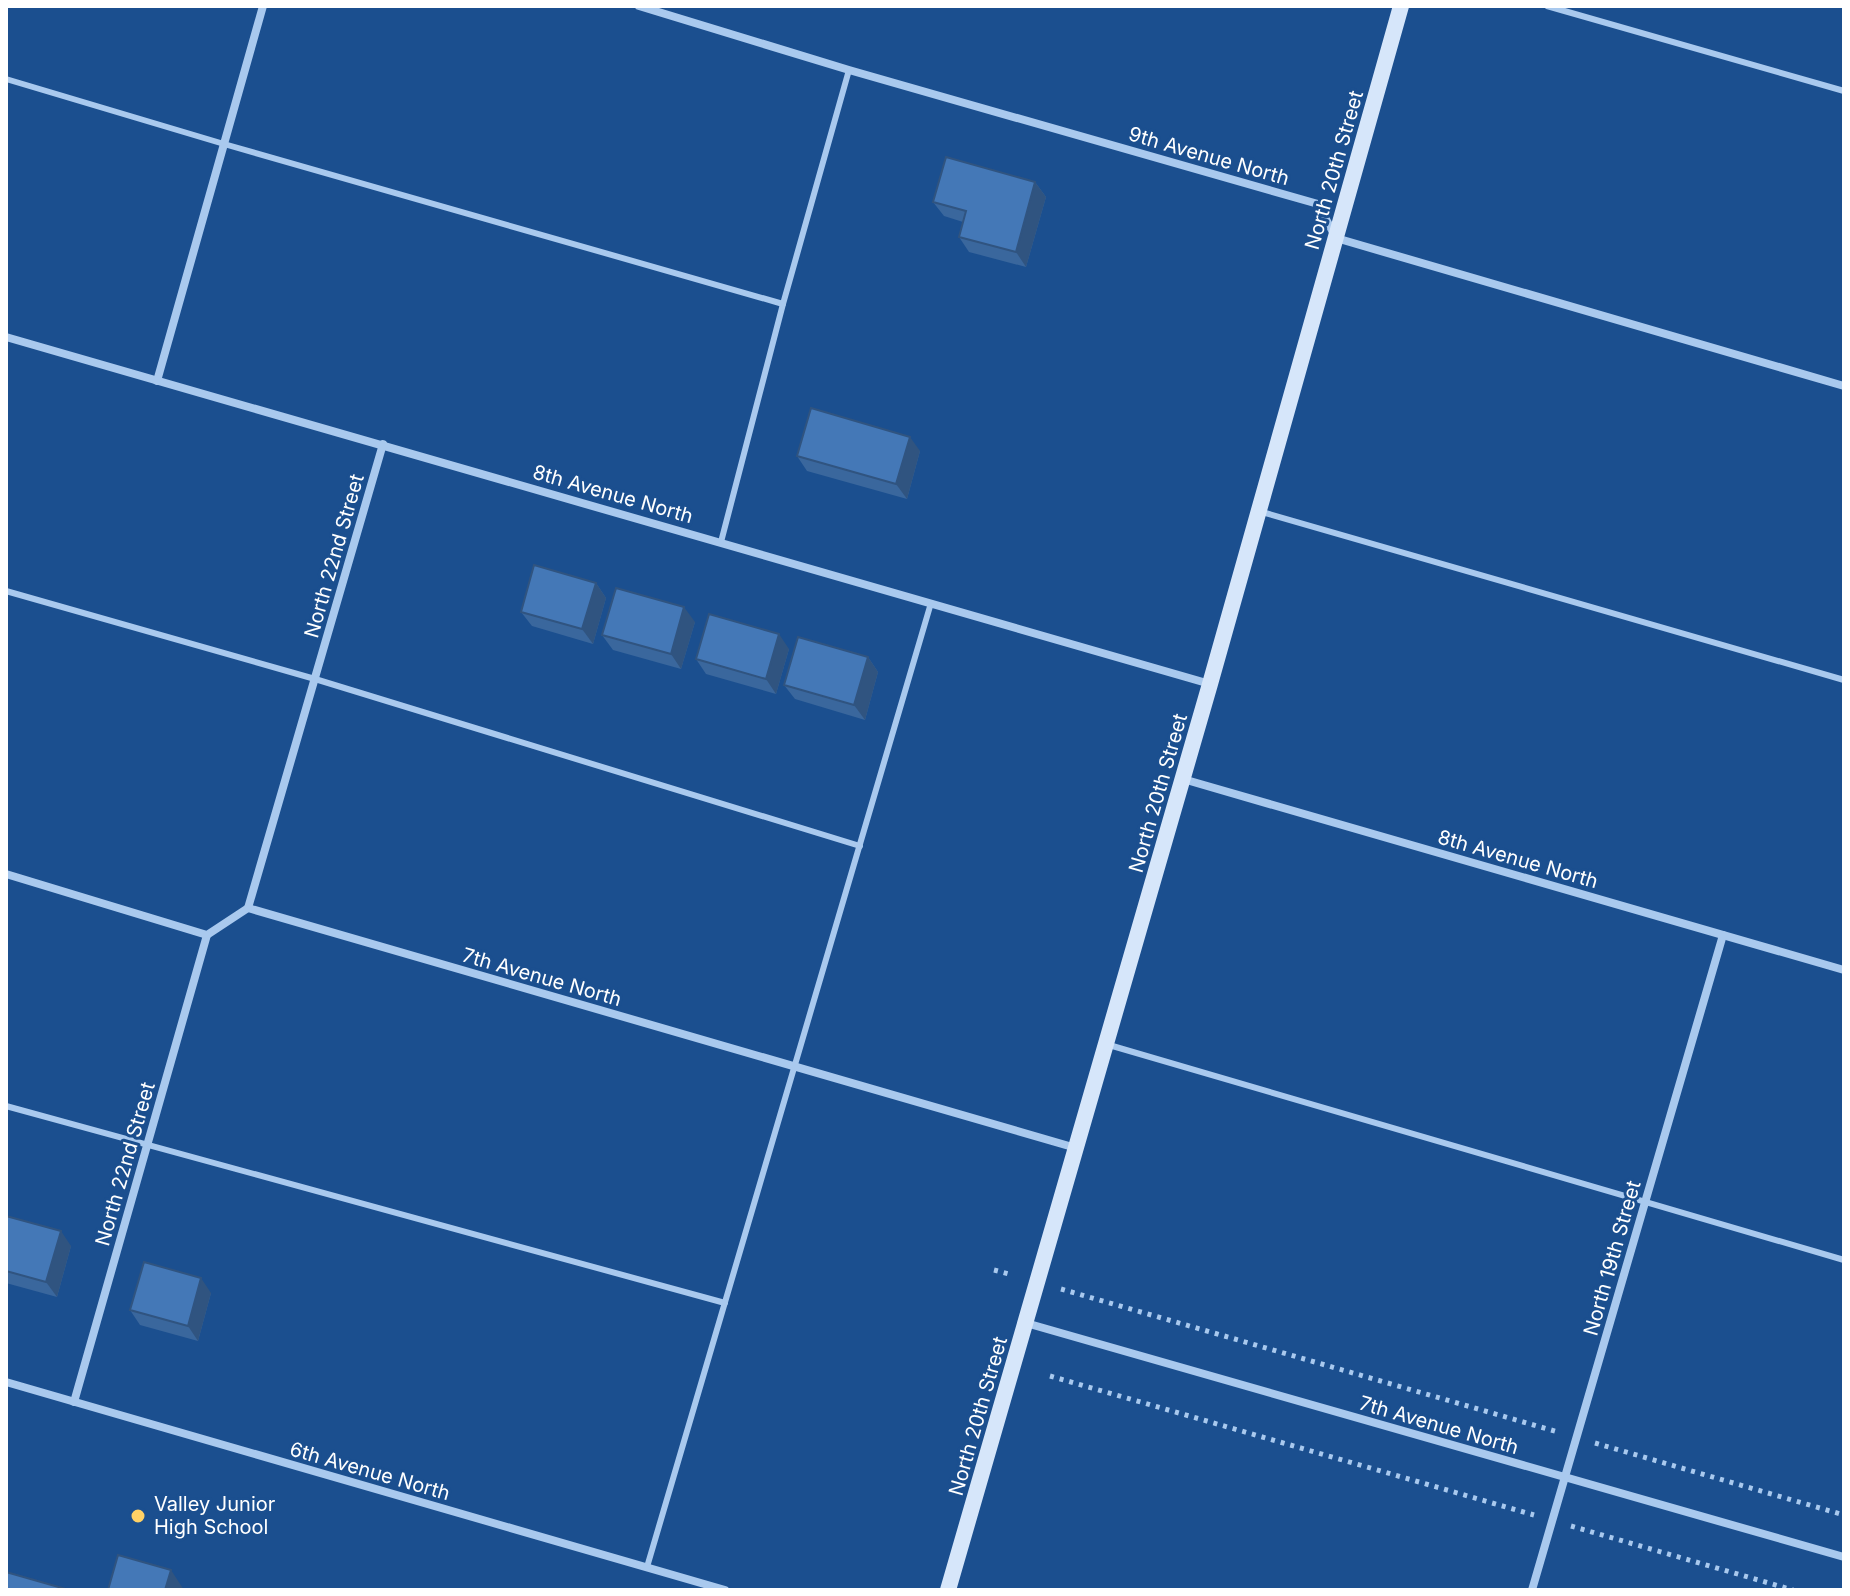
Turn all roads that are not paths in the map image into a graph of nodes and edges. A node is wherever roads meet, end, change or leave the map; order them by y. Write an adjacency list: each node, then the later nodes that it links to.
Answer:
1 (263, 6): 8 (street)
2 (639, 6): 5 (street, 9th Avenue North)
3 (1401, 6): 9 (street, North 20th Street)
4 (1547, 6): 7 (lane)
5 (849, 70): 9 (street, 9th Avenue North); 10 (lane)
6 (6, 79): 8 (lane)
7 (1844, 91)
8 (224, 144): 10 (lane); 12 (street)
9 (1336, 238): 13 (street); 15 (street, North 20th Street)
10 (783, 304): 16 (lane)
11 (6, 337): 12 (street, 8th Avenue North)
12 (157, 381): 14 (street, 8th Avenue North)
13 (1844, 386)
14 (383, 444): 16 (street, 8th Avenue North); 19 (street, North 22nd Street)
15 (1258, 511): 20 (lane); 21 (street, North 20th Street)
16 (721, 542): 18 (street, 8th Avenue North)
17 (6, 591): 19 (lane)
18 (931, 603): 21 (street, 8th Avenue North); 23 (lane)
19 (315, 679): 23 (lane); 25 (street, North 22nd Street)
20 (1844, 680)
21 (1210, 684): 22 (street, North 20th Street)
22 (1183, 779): 27 (street, 8th Avenue North); 29 (street, North 20th Street)
23 (860, 846): 30 (lane)
24 (6, 874): 26 (street)
25 (248, 908): 26 (street); 30 (street, 7th Avenue North)
26 (207, 935): 32 (street, North 22nd Street)
27 (1723, 935): 28 (street, 8th Avenue North); 34 (street, North 19th Street)
28 (1844, 970)
29 (1106, 1044): 33 (street, North 20th Street); 34 (lane)
30 (795, 1067): 33 (street, 7th Avenue North); 36 (lane)
31 (6, 1106): 32 (lane)
32 (147, 1146): 36 (lane); 39 (street, North 22nd Street)
33 (1076, 1148): 37 (street, North 20th Street)
34 (1644, 1202): 35 (lane); 40 (street, North 19th Street)
35 (1844, 1260)
36 (725, 1303): 42 (lane)
37 (1025, 1323): 40 (street, 7th Avenue North); 44 (street, North 20th Street)
38 (6, 1382): 39 (street, 6th Avenue North)
39 (74, 1402): 42 (street, 6th Avenue North)
40 (1564, 1478): 41 (street, 7th Avenue North); 45 (street, North 19th Street)
41 (1844, 1557)
42 (647, 1567): 43 (street, 6th Avenue North)
43 (725, 1590)
44 (948, 1590)
45 (1532, 1590)

